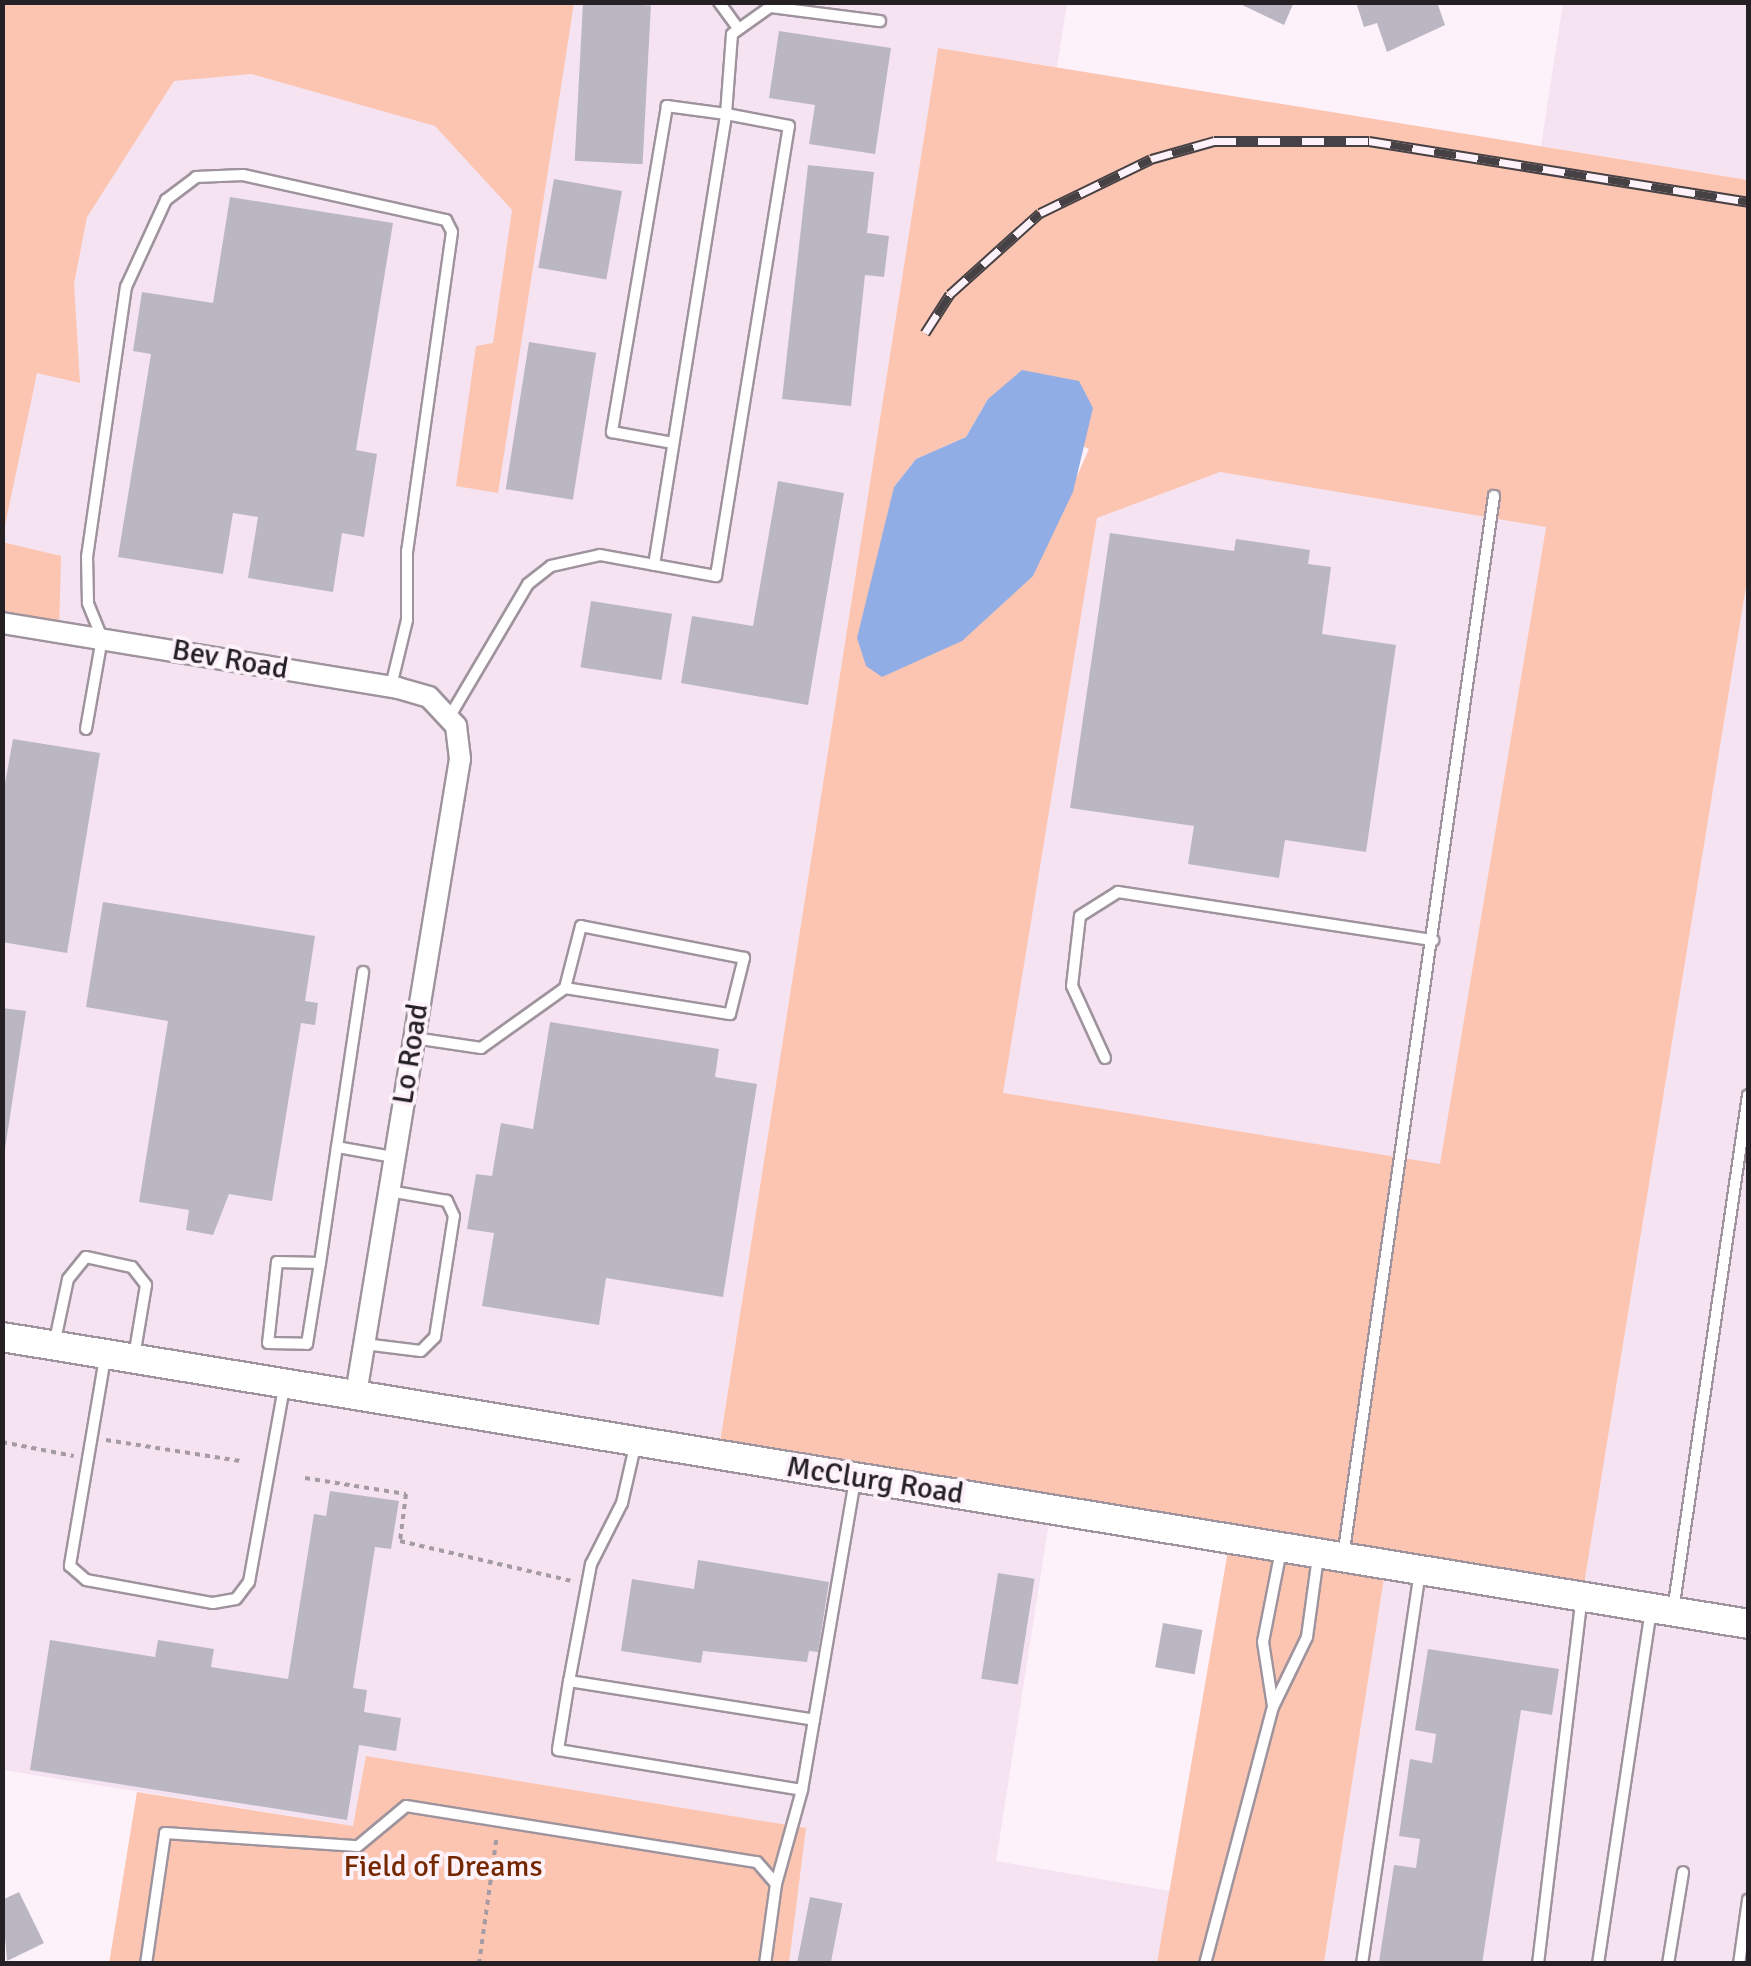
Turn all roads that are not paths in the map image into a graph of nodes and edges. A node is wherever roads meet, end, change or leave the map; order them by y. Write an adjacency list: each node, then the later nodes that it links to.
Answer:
1 (719, 2): 3 (lane)
2 (880, 21): 3 (lane)
3 (737, 28): 4 (lane)
4 (726, 114): 5 (lane); 5 (lane); 7 (lane)
5 (673, 443): 7 (lane)
6 (1494, 496): 13 (lane)
7 (654, 565): 11 (lane)
8 (2, 623): 9 (street, Bev Road)
9 (102, 638): 10 (street, Bev Road); 10 (lane); 12 (lane)
10 (390, 687): 11 (street, Bev Road)
11 (450, 716): 16 (street, Lo Road)
12 (86, 728)
13 (1433, 940): 17 (lane); 33 (lane)
14 (363, 972): 19 (lane)
15 (565, 988): 15 (lane); 16 (lane)
16 (413, 1038): 20 (street, Lo Road)
17 (1105, 1058)
18 (1748, 1094): 36 (lane)
19 (337, 1147): 20 (lane); 22 (lane)
20 (394, 1157): 21 (street, Lo Road)
21 (388, 1191): 24 (street, Lo Road); 24 (lane)
22 (320, 1263): 22 (lane)
23 (2, 1337): 25 (street, McClurg Road)
24 (364, 1344): 29 (street, Lo Road)
25 (54, 1345): 26 (street, McClurg Road); 27 (lane)
26 (106, 1353): 27 (street, McClurg Road); 28 (lane)
27 (134, 1358): 28 (street, McClurg Road)
28 (286, 1382): 29 (street, McClurg Road)
29 (356, 1394): 30 (street, McClurg Road)
30 (636, 1441): 31 (street, McClurg Road); 38 (lane)
31 (855, 1478): 32 (street, McClurg Road); 40 (lane)
32 (1281, 1548): 33 (street, McClurg Road); 39 (lane)
33 (1330, 1555): 34 (street, McClurg Road); 39 (lane)
34 (1420, 1570): 35 (street, McClurg Road); 48 (lane)
35 (1582, 1597): 36 (street, McClurg Road); 49 (lane)
36 (1662, 1610): 37 (street, McClurg Road); 50 (lane)
37 (1748, 1624)
38 (569, 1680): 40 (lane); 41 (lane)
39 (1273, 1707): 47 (lane)
40 (814, 1720): 41 (lane)
41 (802, 1790): 43 (lane)
42 (1683, 1872): 51 (lane)
43 (776, 1884): 45 (lane); 46 (lane)
44 (1748, 1900): 52 (lane)
45 (146, 1964)
46 (764, 1964)
47 (1205, 1964)
48 (1362, 1964)
49 (1538, 1964)
50 (1598, 1964)
51 (1668, 1964)
52 (1739, 1964)

